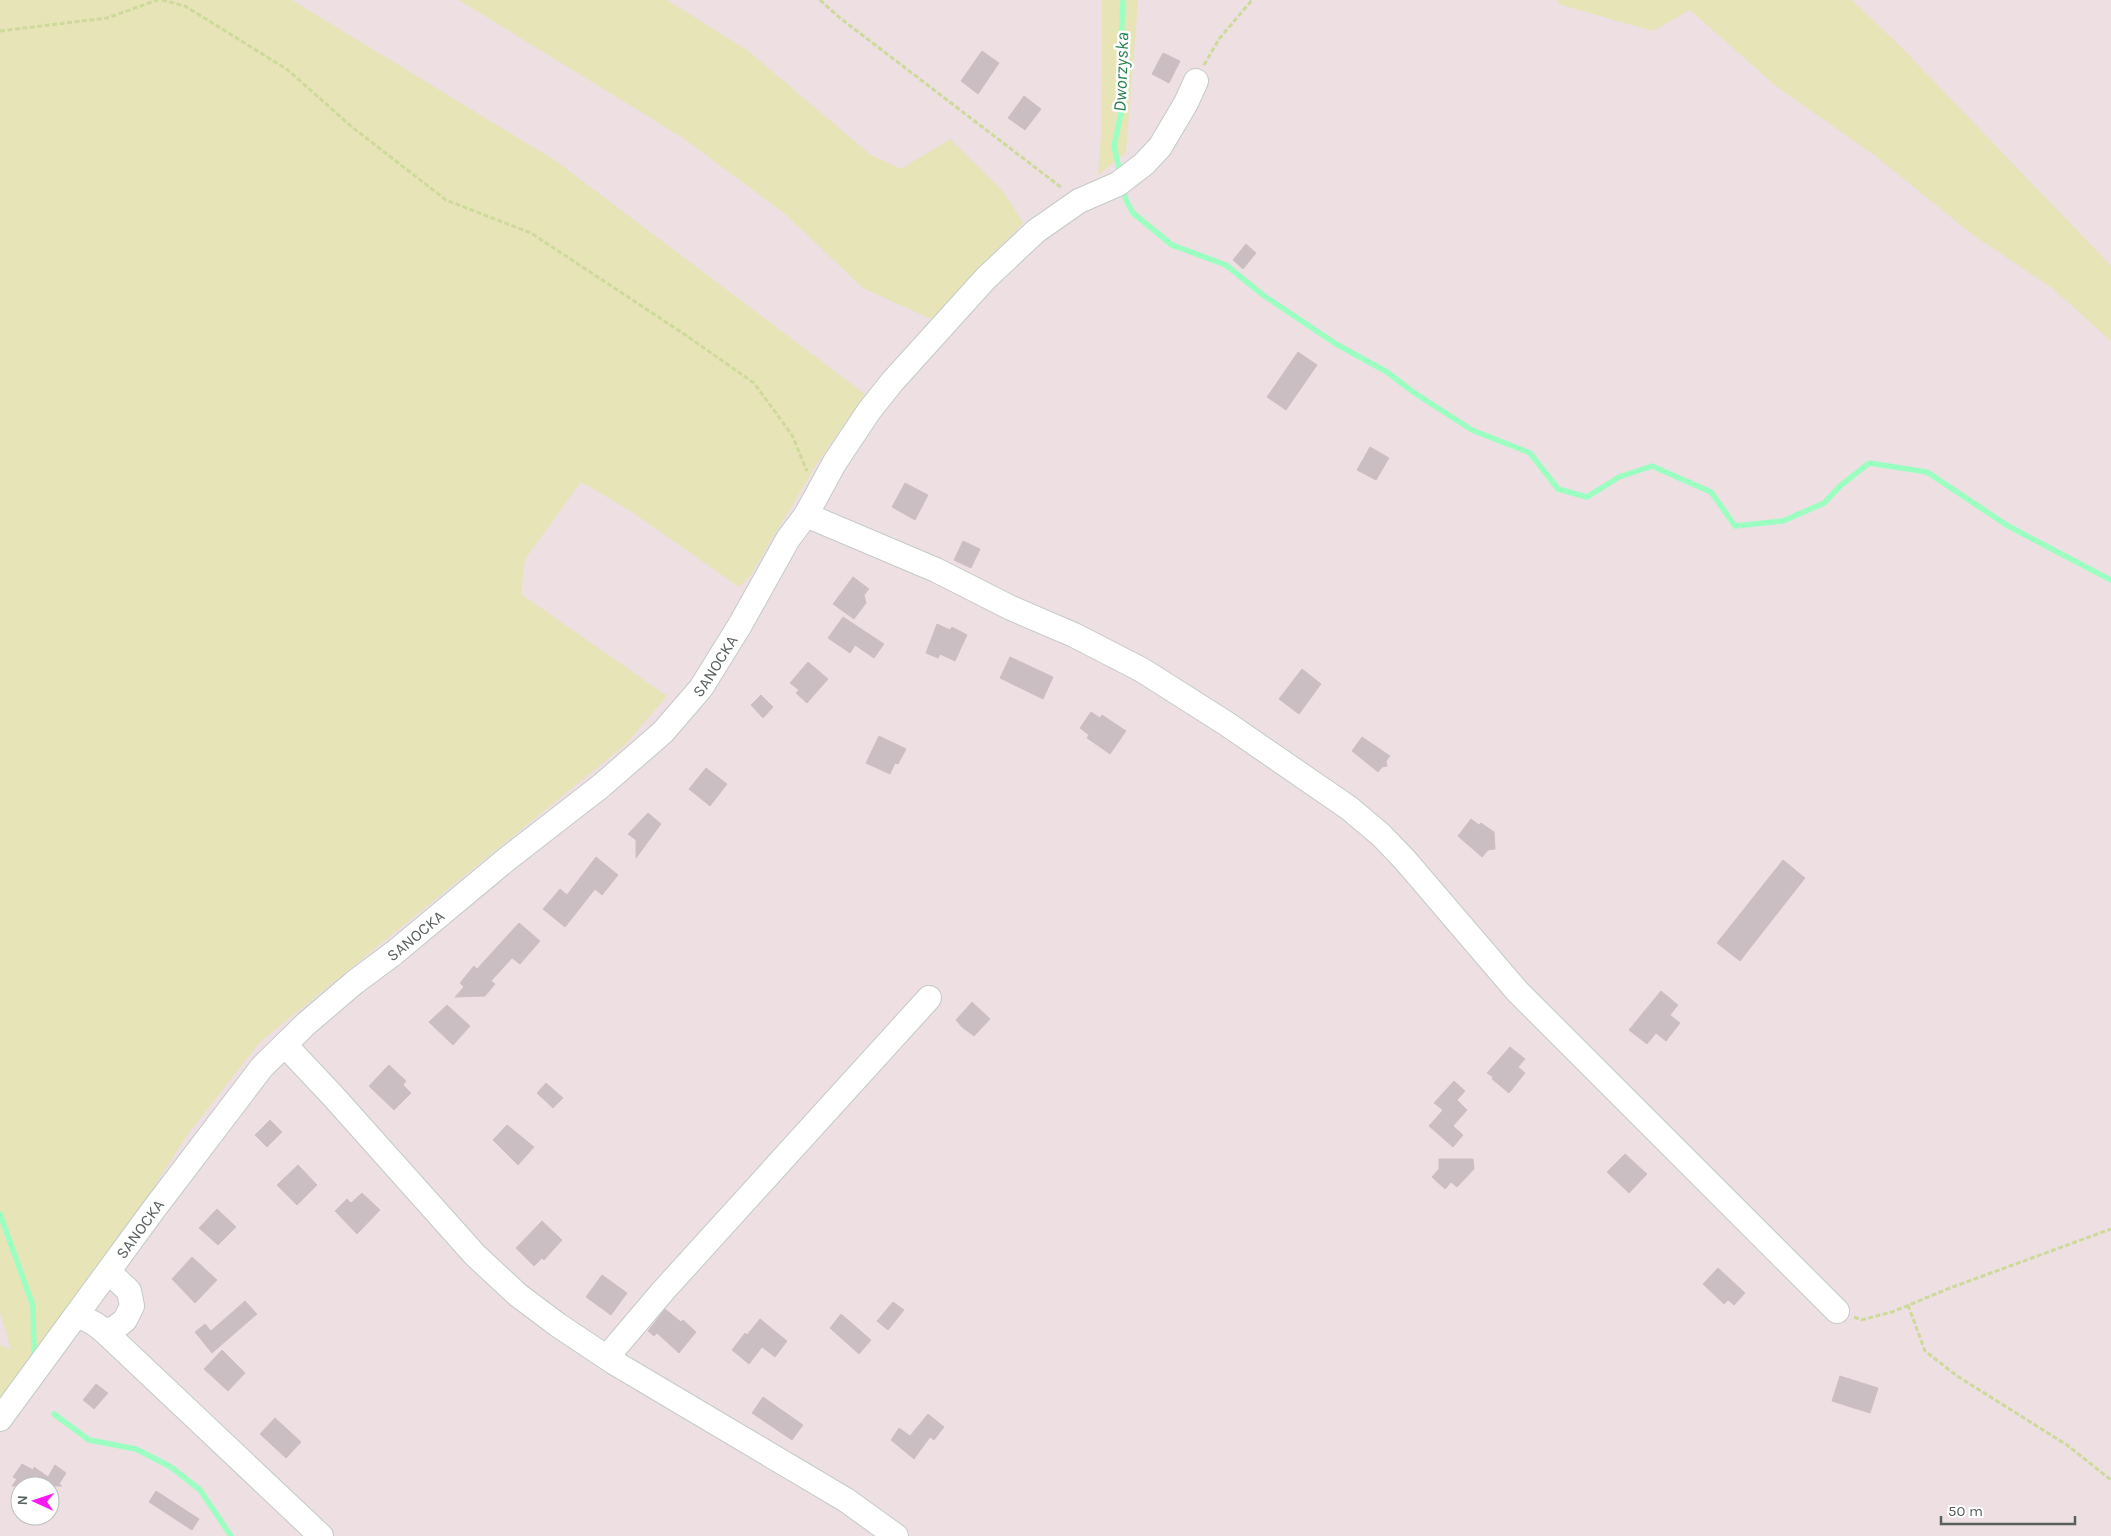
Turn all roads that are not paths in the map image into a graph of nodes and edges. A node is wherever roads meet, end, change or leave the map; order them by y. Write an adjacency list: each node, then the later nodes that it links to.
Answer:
1 (1196, 81): 2 (street, SANOCKA)
2 (806, 515): 4 (street, SANOCKA); 6 (street)
3 (930, 998): 9 (street)
4 (285, 1045): 5 (street, SANOCKA); 9 (street)
5 (109, 1272): 7 (street, SANOCKA); 8 (street)
6 (1837, 1310)
7 (78, 1315): 8 (street); 10 (street, SANOCKA)
8 (104, 1331): 11 (street)
9 (607, 1357): 12 (street)
10 (0, 1419)
11 (321, 1536)
12 (896, 1536)

